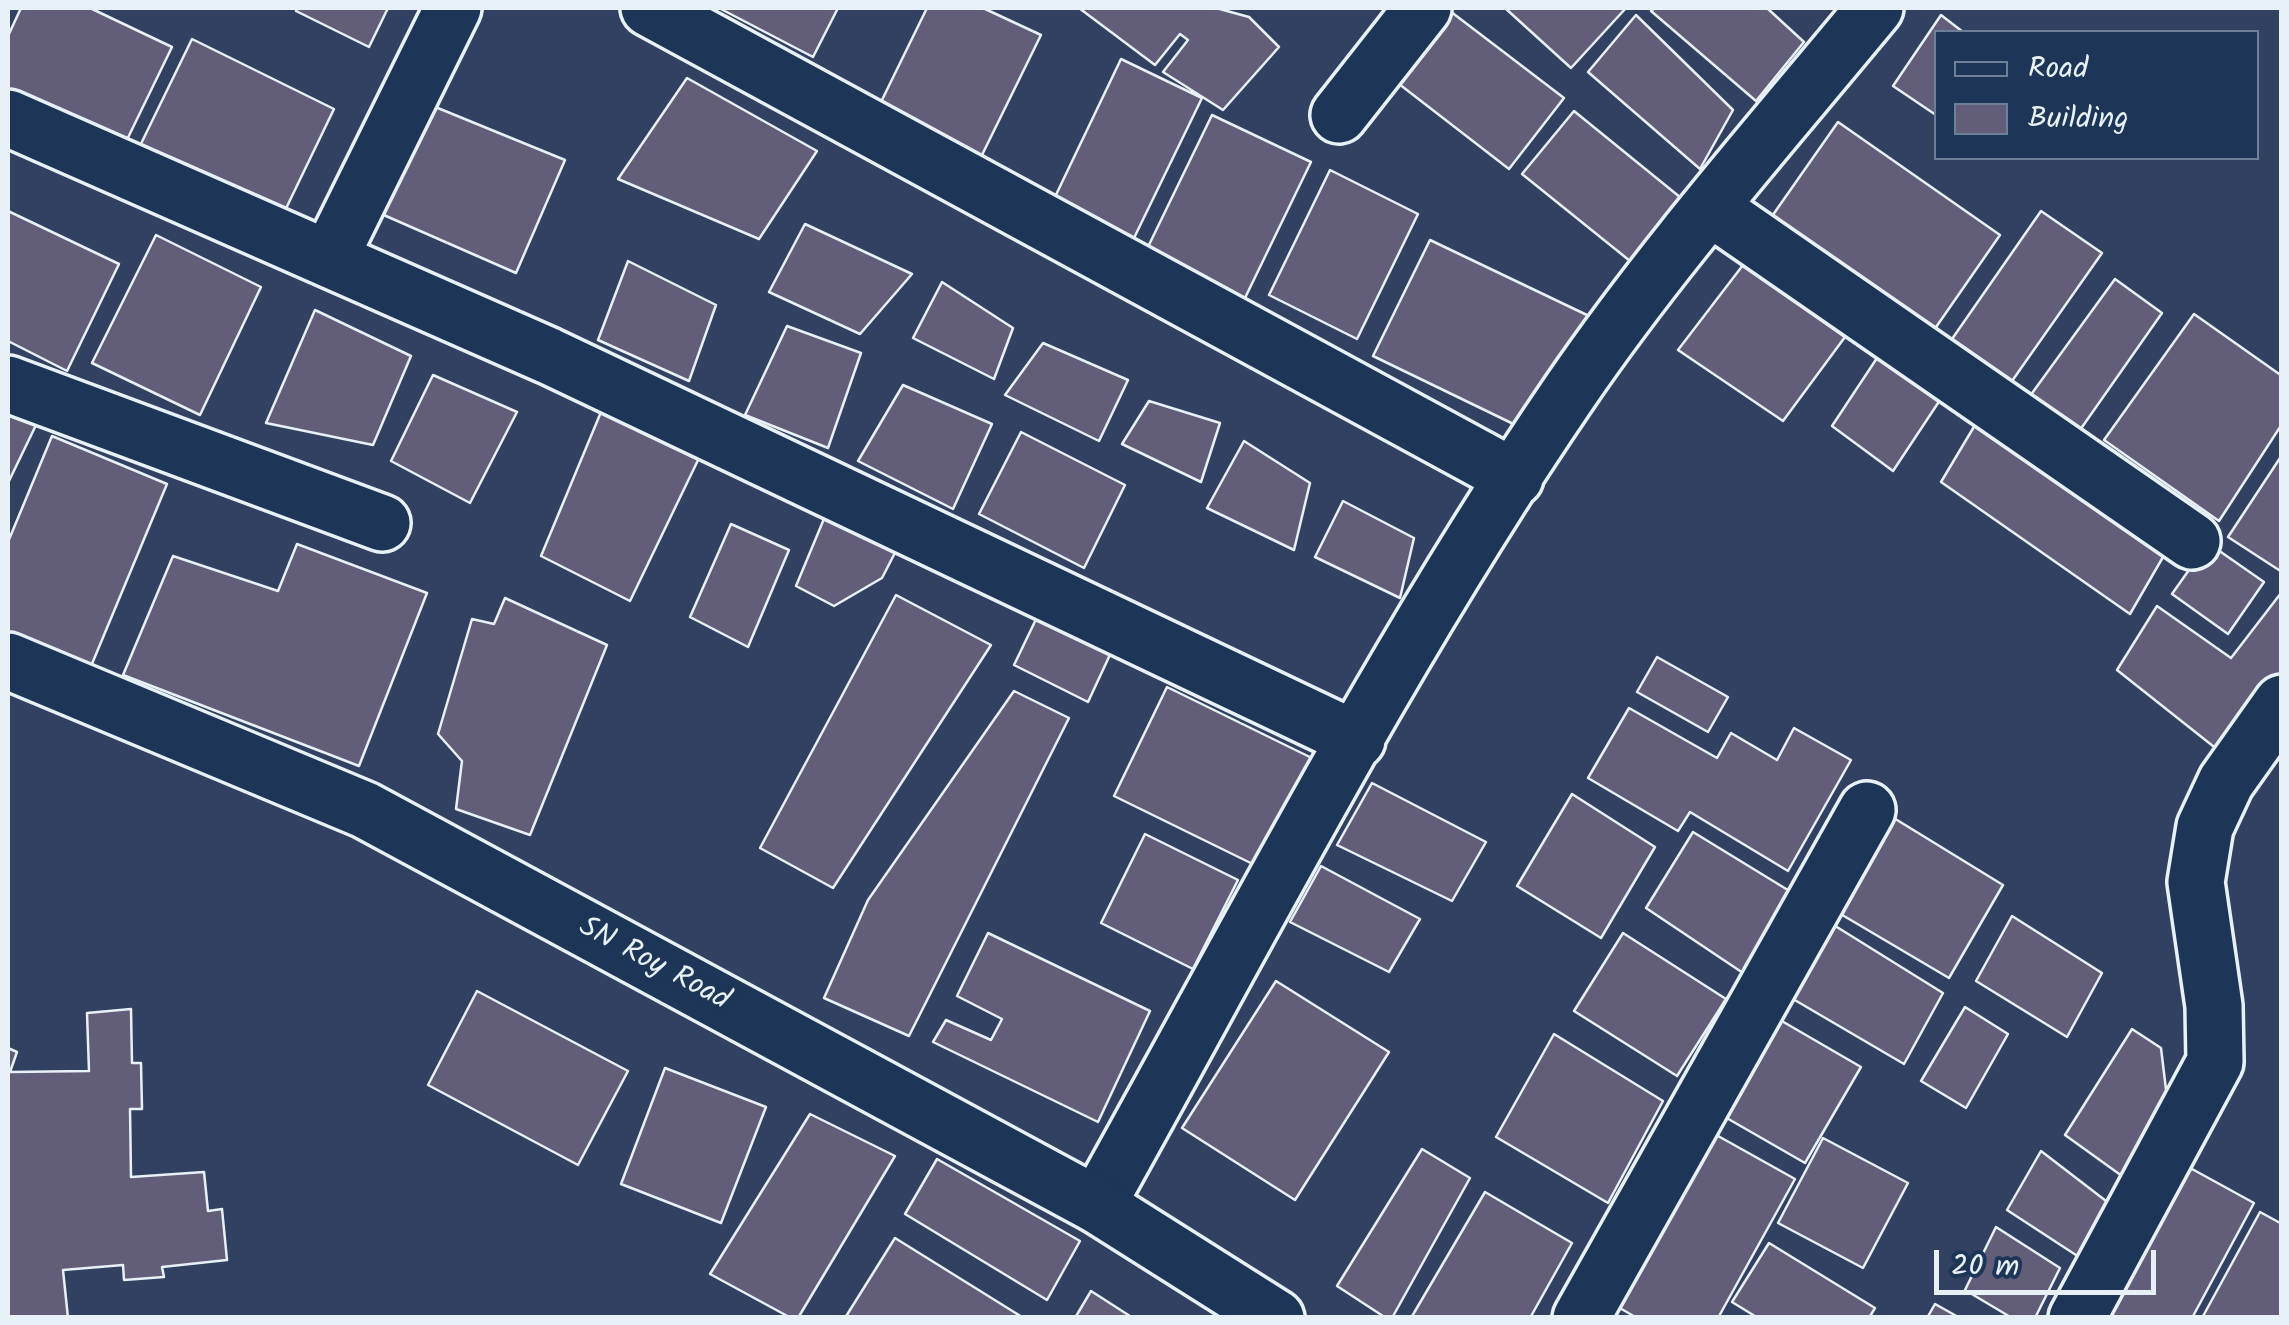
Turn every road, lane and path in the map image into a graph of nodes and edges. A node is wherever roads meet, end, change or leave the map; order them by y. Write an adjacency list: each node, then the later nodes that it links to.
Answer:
1 (453, 8): 8 (street)
2 (649, 8): 10 (street)
3 (1423, 8): 5 (street)
4 (1875, 8): 7 (street)
5 (1339, 114)
6 (8, 118): 8 (street)
7 (1711, 208): 10 (street); 12 (street)
8 (329, 259): 15 (street)
9 (8, 384): 11 (street)
10 (1515, 478): 15 (street)
11 (382, 522)
12 (2192, 541)
13 (8, 661): 17 (street, SN Roy Road)
14 (2282, 704): 20 (street)
15 (1357, 740): 17 (street)
16 (1867, 810): 19 (street)
17 (1097, 1206): 18 (street, SN Roy Road)
18 (1276, 1318)
19 (1581, 1318)
20 (2078, 1318)

